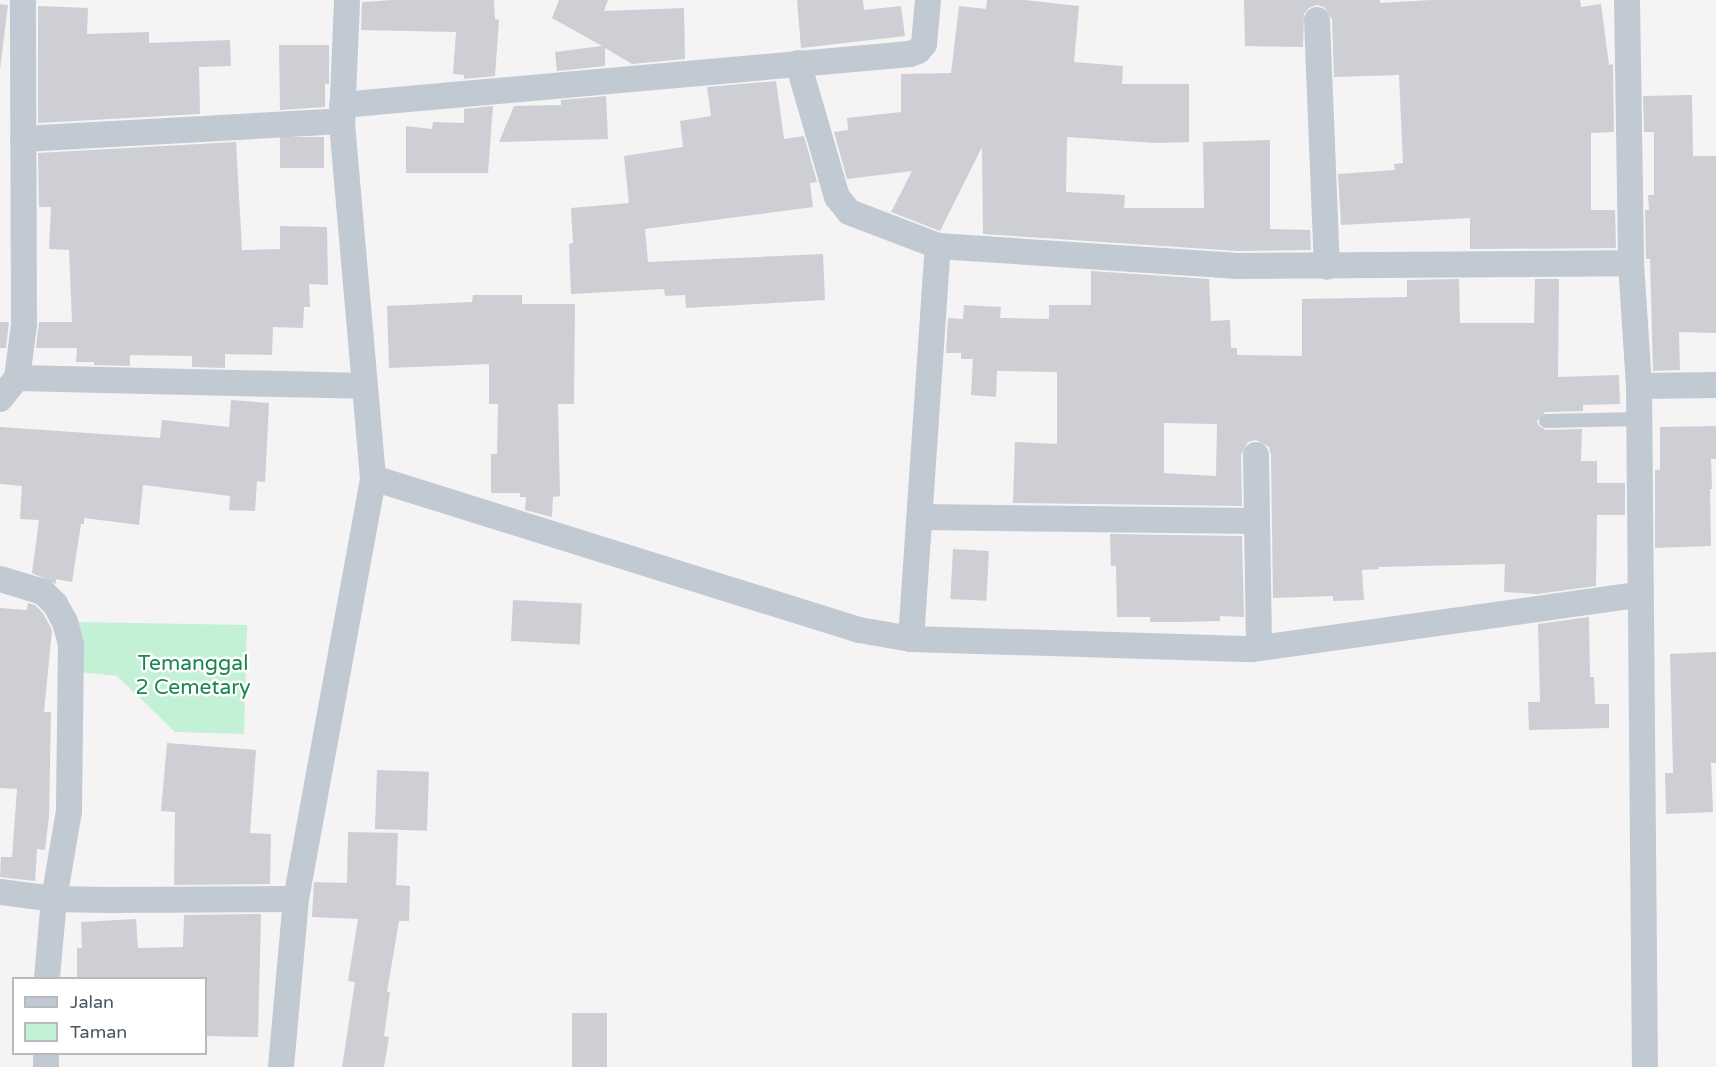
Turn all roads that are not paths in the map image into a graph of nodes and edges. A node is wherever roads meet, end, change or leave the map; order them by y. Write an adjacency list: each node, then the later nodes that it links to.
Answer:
1 (22, 0): 8 (street)
2 (347, 0): 7 (street)
3 (928, 0): 6 (street)
4 (1627, 0): 10 (street)
5 (1317, 20): 11 (street)
6 (798, 63): 7 (street); 9 (street)
7 (342, 113): 8 (street); 14 (street)
8 (23, 139): 12 (street)
9 (938, 246): 11 (street); 21 (street)
10 (1631, 263): 11 (street); 15 (street)
11 (1327, 267)
12 (17, 378): 14 (street); 16 (street)
13 (1716, 385): 15 (street)
14 (364, 386): 20 (street)
15 (1639, 386): 17 (street)
16 (0, 399)
17 (1639, 420): 18 (lane); 24 (street)
18 (1546, 421)
19 (1256, 455): 22 (street)
20 (373, 478): 25 (street); 29 (street)
21 (920, 517): 22 (street); 25 (street)
22 (1257, 521): 26 (street)
23 (0, 579): 28 (street)
24 (1639, 596): 26 (street); 32 (street)
25 (911, 639): 26 (street)
26 (1259, 648)
27 (0, 892): 28 (street)
28 (54, 899): 29 (street); 30 (street)
29 (296, 899): 31 (street)
30 (47, 977)
31 (281, 1067)
32 (1645, 1067)

